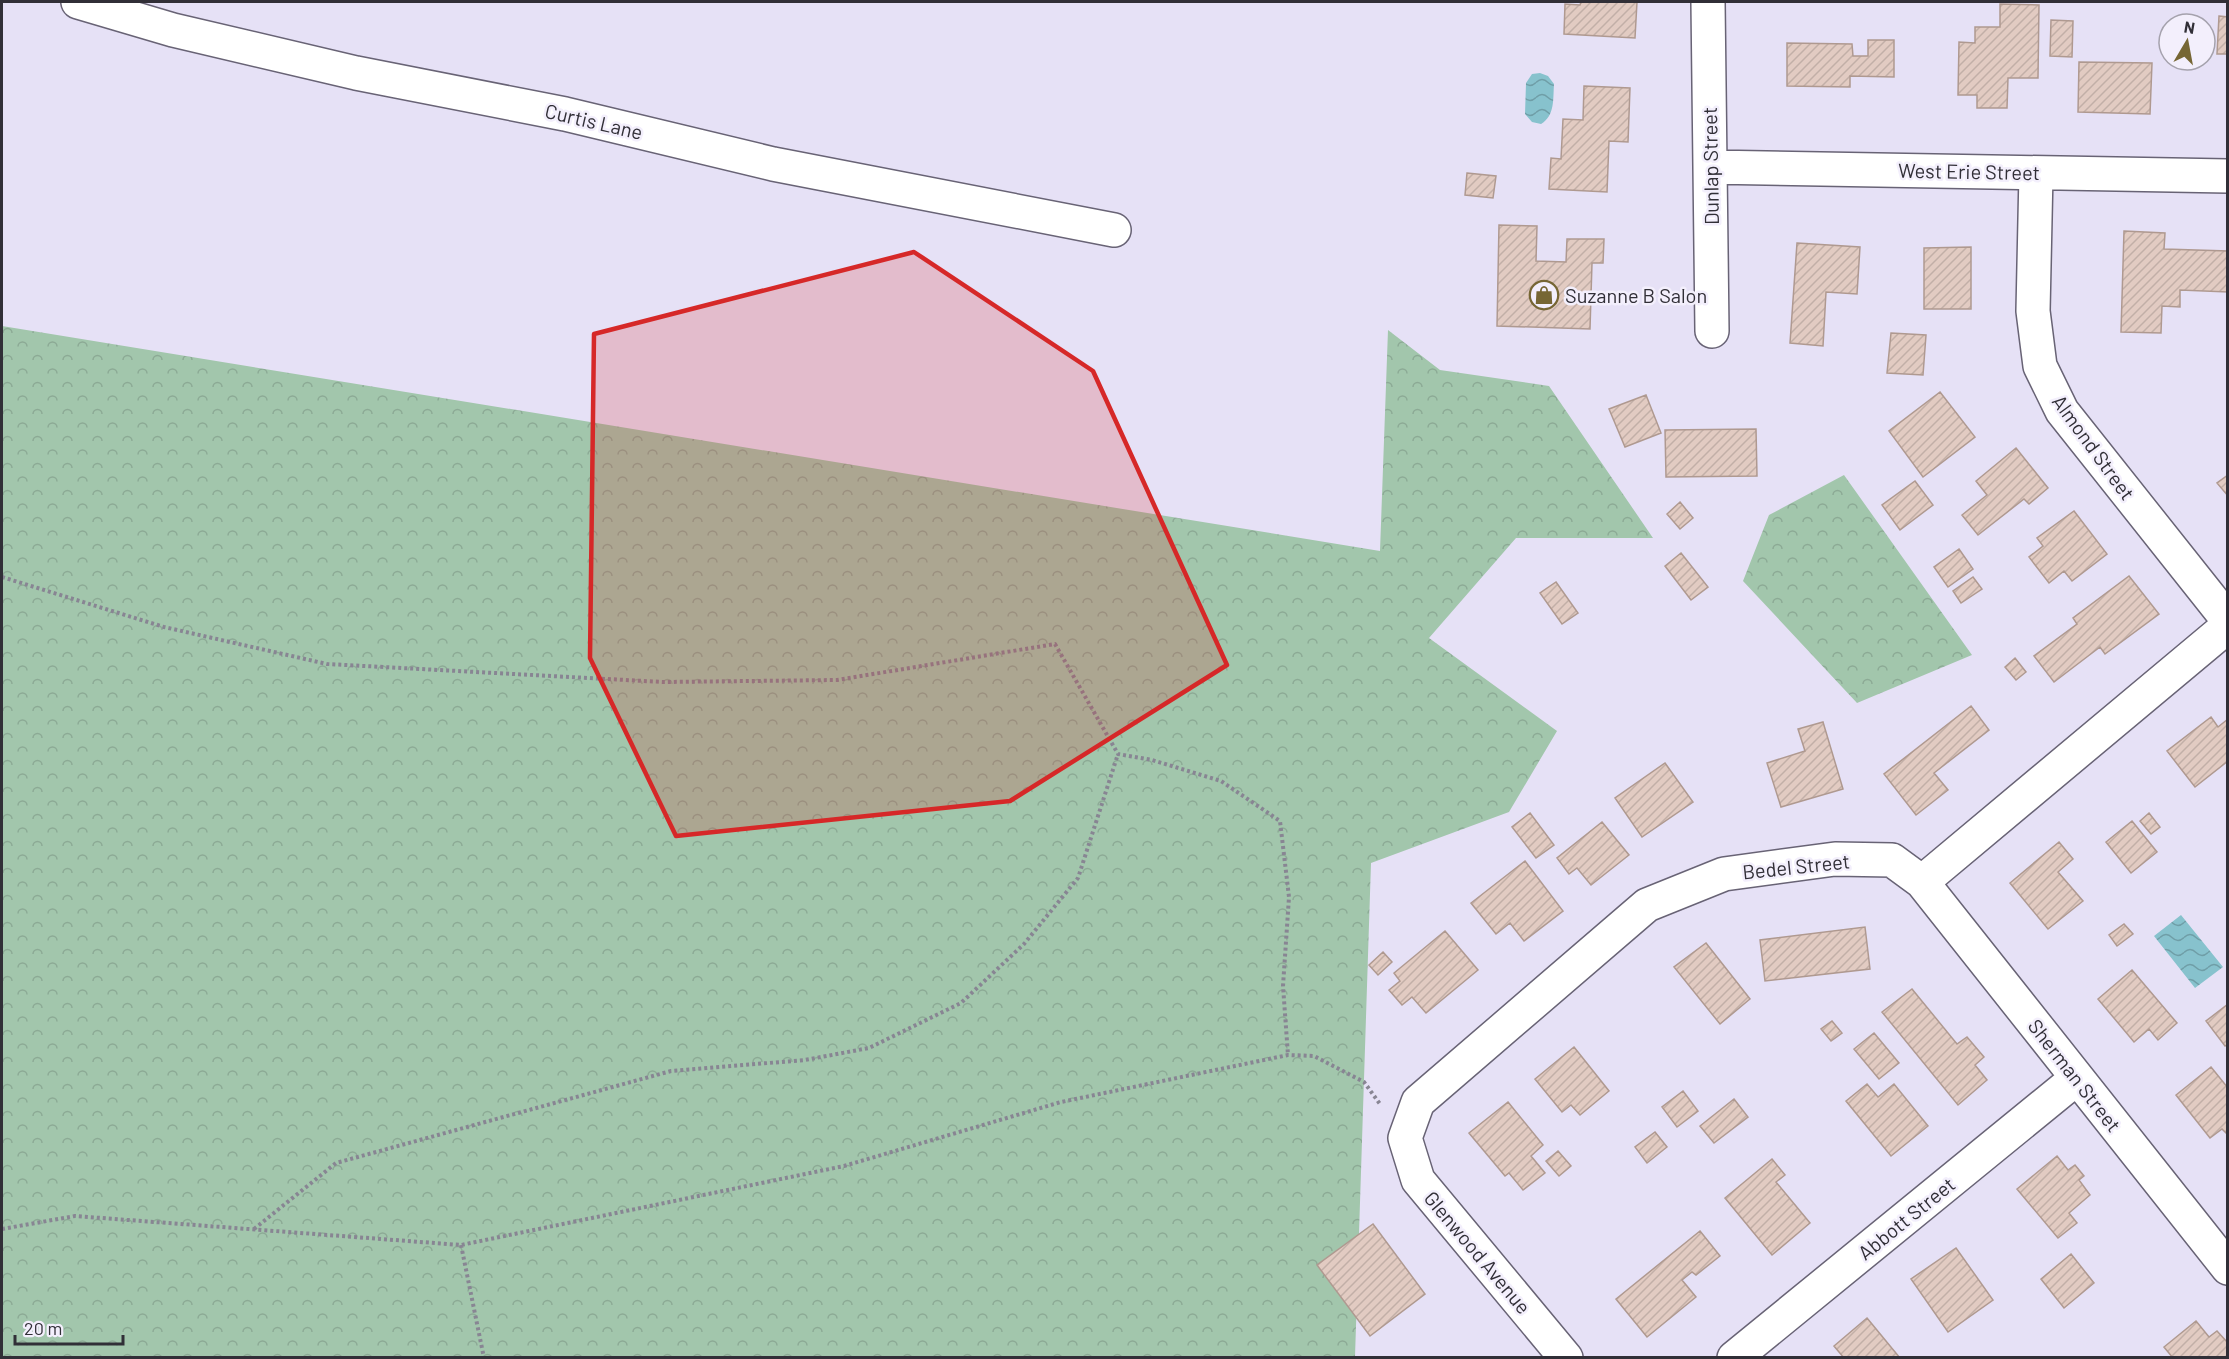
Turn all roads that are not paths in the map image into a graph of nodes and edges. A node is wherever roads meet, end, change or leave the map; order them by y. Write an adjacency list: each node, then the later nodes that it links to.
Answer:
1 (78, 2): 6 (street, Curtis Lane)
2 (1708, 2): 3 (street, Dunlap Street)
3 (1710, 167): 4 (street, West Erie Street); 7 (street, Dunlap Street)
4 (2036, 173): 5 (street, West Erie Street); 8 (street, Almond Street)
5 (2228, 176)
6 (1114, 230)
7 (1712, 331)
8 (2228, 620)
9 (2228, 626): 10 (street)
10 (1922, 882): 11 (street, Sherman Street); 12 (street, Bedel Street)
11 (2077, 1078): 13 (street, Sherman Street); 15 (street, Abbott Street)
12 (1405, 1138): 14 (street, Glenwood Avenue)
13 (2228, 1268)
14 (1566, 1358)
15 (1734, 1358)

